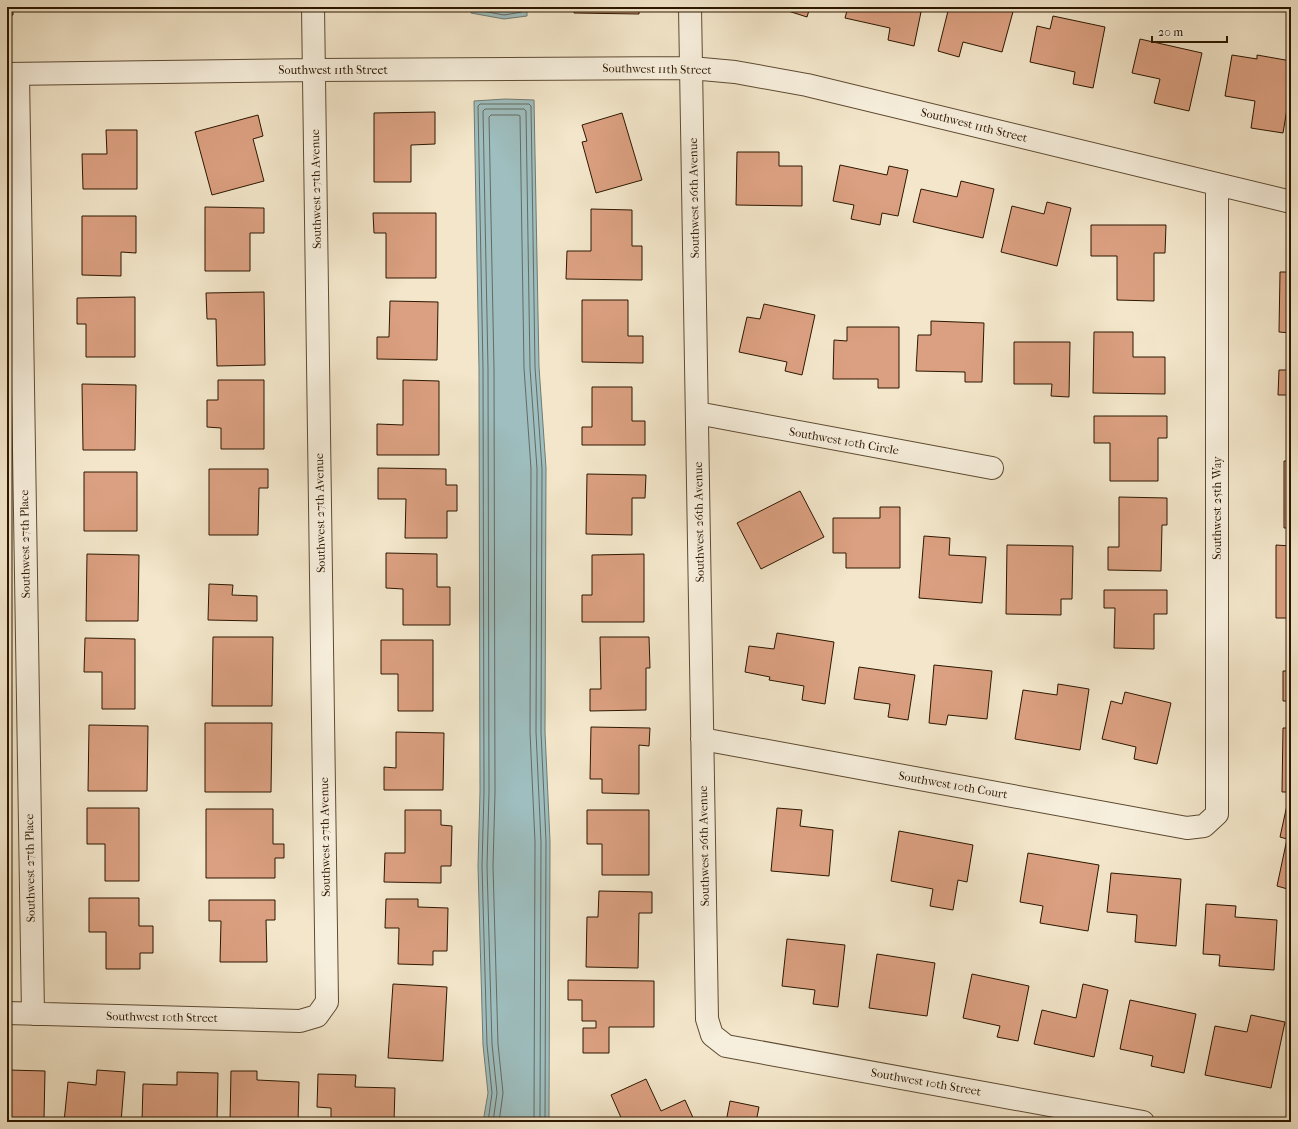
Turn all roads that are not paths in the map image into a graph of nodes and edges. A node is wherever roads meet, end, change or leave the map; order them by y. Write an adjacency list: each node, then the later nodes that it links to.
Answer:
1 (313, 7): 4 (street, Southwest 27th Avenue)
2 (690, 7): 3 (street, Southwest 26th Avenue)
3 (691, 68): 4 (street, Southwest 11th Street); 6 (street, Southwest 11th Street); 8 (street, Southwest 26th Avenue)
4 (314, 70): 5 (street, Southwest 11th Street); 14 (street, Southwest 27th Avenue)
5 (12, 74): 13 (street, Southwest 27th Place)
6 (1217, 184): 7 (street, Southwest 11th Street); 11 (street, Southwest 25th Way)
7 (1291, 202)
8 (697, 414): 9 (street, Southwest 10th Circle); 10 (street, Southwest 26th Avenue)
9 (992, 468)
10 (702, 739): 11 (street, Southwest 10th Court); 15 (street, Southwest 26th Avenue)
11 (1204, 826)
12 (7, 1013): 13 (street, Southwest 10th Street)
13 (32, 1014): 14 (street, Southwest 10th Street)
14 (317, 1016)
15 (712, 1035): 16 (street, Southwest 10th Street)
16 (1143, 1122)

